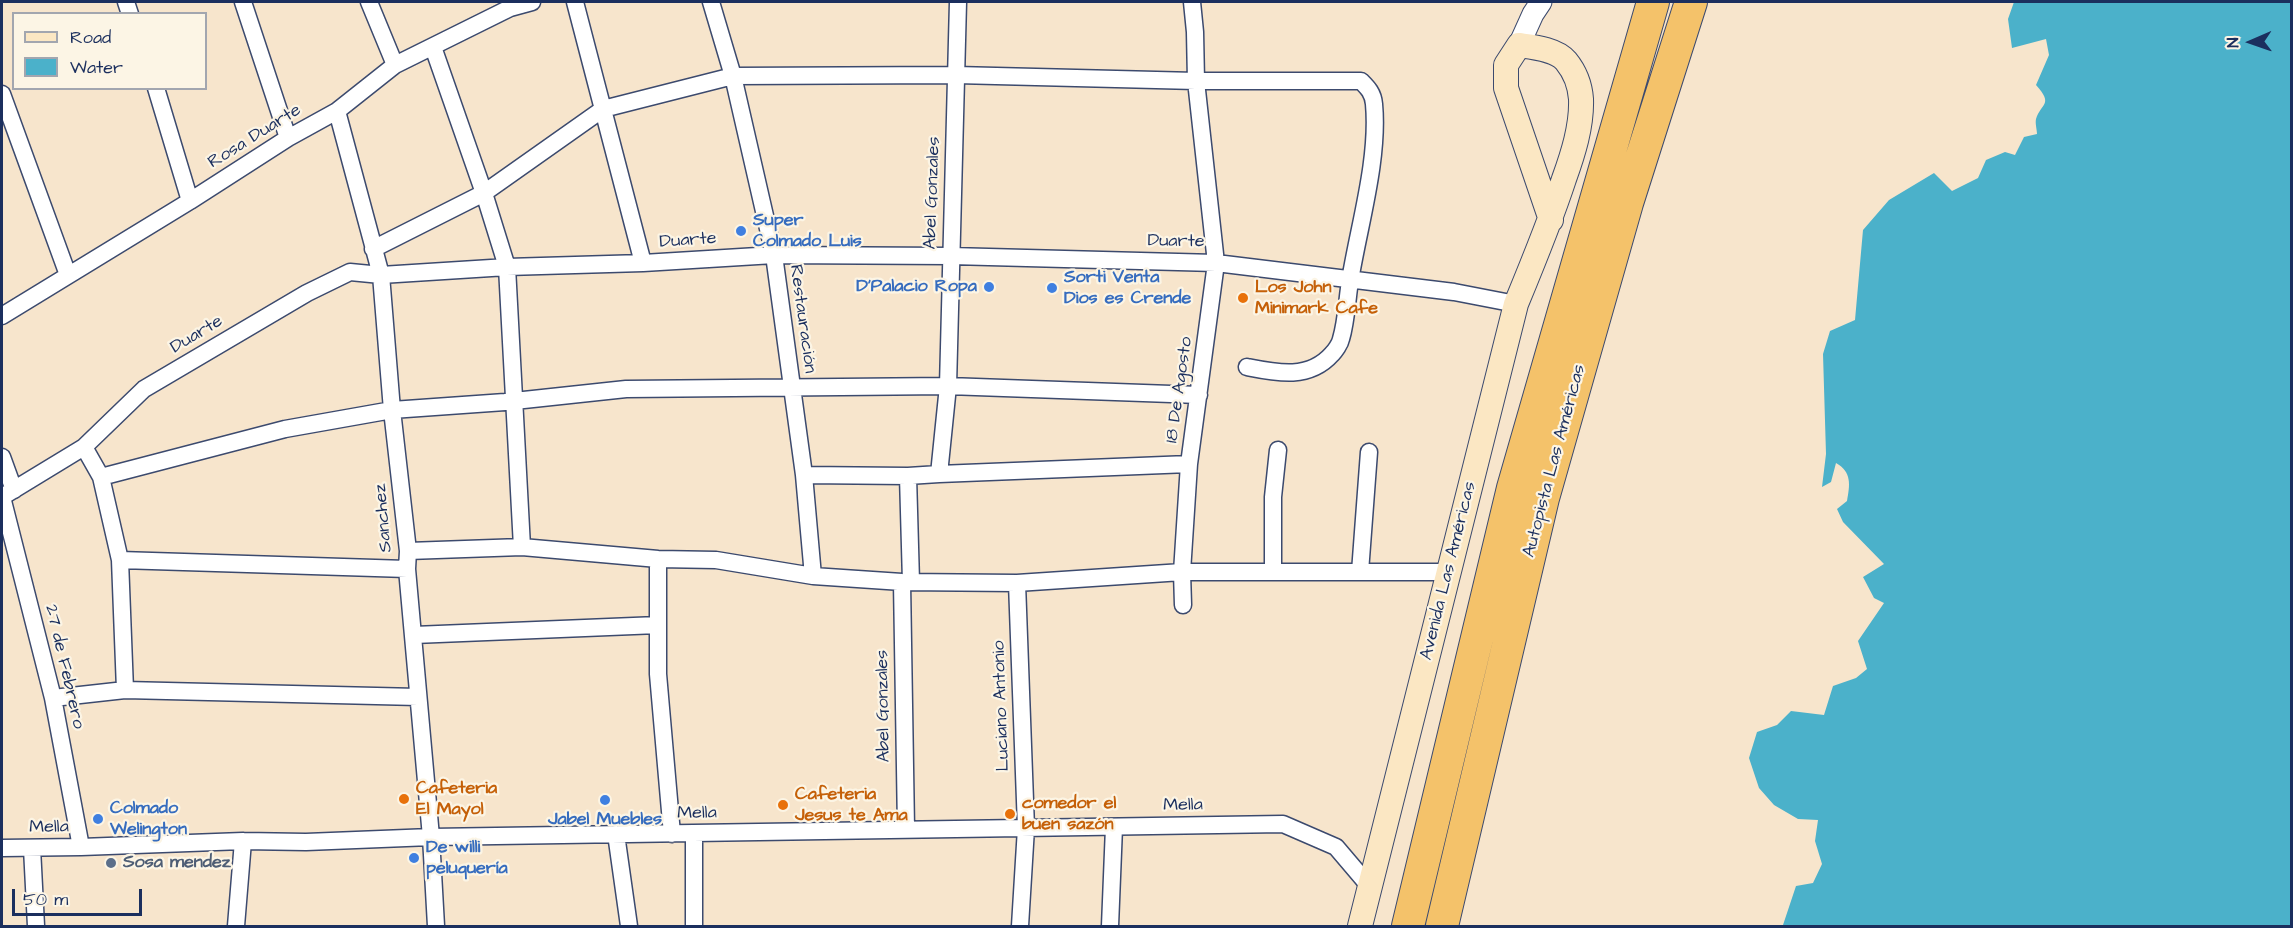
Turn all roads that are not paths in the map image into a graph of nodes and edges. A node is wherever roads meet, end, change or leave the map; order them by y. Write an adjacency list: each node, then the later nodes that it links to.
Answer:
1 (243, 2): 22 (street)
2 (369, 2): 14 (street)
3 (532, 2): 11 (street, Rosa Duarte)
4 (576, 2): 20 (street)
5 (711, 2): 16 (street, Restauración)
6 (958, 2): 15 (street, Abel Gonzales)
7 (1192, 2): 17 (street, 18 De Agosto)
8 (1541, 2): 12 (street)
9 (1653, 2): 91 (highway, Autopista Las Américas)
10 (1691, 2): 92 (highway, Autopista Las Américas)
11 (509, 5): 13 (street, Rosa Duarte)
12 (1519, 45): 25 (main road); 25 (main road, Avenida Las Américas)
13 (433, 47): 14 (street, Rosa Duarte); 23 (street)
14 (395, 65): 21 (street, Rosa Duarte)
15 (956, 75): 16 (street); 17 (street); 28 (street, Abel Gonzales)
16 (733, 76): 20 (street); 27 (street, Restauración)
17 (1196, 81): 30 (street, 18 De Agosto); 34 (street)
18 (157, 90): 24 (street)
19 (2, 94): 32 (street)
20 (603, 109): 23 (street); 29 (street)
21 (337, 111): 22 (street, Rosa Duarte); 26 (street, Sanchez)
22 (288, 138): 24 (street, Rosa Duarte)
23 (484, 193): 26 (street); 31 (street)
24 (190, 201): 32 (street, Rosa Duarte)
25 (1551, 220): 35 (main road, Avenida Las Américas)
26 (373, 249): 33 (street, Sanchez)
27 (774, 255): 28 (street, Duarte); 29 (street, Duarte); 39 (street, Restauración)
28 (951, 256): 30 (street, Duarte); 38 (street, Abel Gonzales)
29 (643, 263): 31 (street, Duarte)
30 (1216, 263): 34 (street, Duarte); 40 (street, 18 De Agosto)
31 (507, 267): 33 (street, Duarte); 41 (street)
32 (68, 275): 36 (street, Rosa Duarte)
33 (381, 275): 42 (street, Sanchez); 43 (street, Duarte)
34 (1350, 279): 35 (street, Duarte); 37 (street)
35 (1516, 304): 61 (main road, Avenida Las Américas)
36 (2, 316)
37 (1247, 367)
38 (948, 386): 39 (street); 40 (street); 48 (street, Abel Gonzales)
39 (793, 388): 41 (street); 49 (street, Restauración)
40 (1199, 395): 47 (street, 18 De Agosto)
41 (515, 401): 42 (street); 53 (street)
42 (392, 410): 51 (street); 54 (street, Sanchez)
43 (84, 447): 51 (street); 52 (street, Duarte)
44 (1278, 450): 59 (street)
45 (1369, 452): 60 (street)
46 (2, 457): 52 (street, 27 de Febrero)
47 (1190, 464): 48 (street); 58 (street, 18 De Agosto)
48 (939, 474): 50 (street)
49 (804, 476): 50 (street); 62 (street, Restauración)
50 (908, 476): 63 (street, Abel Gonzales)
51 (100, 477): 56 (street)
52 (8, 493): 70 (street, 27 de Febrero)
53 (522, 547): 54 (street); 55 (street)
54 (408, 551): 57 (street, Sanchez)
55 (658, 559): 62 (street); 66 (street)
56 (120, 560): 57 (street); 68 (street)
57 (407, 569): 67 (street, Sanchez)
58 (1182, 572): 59 (street); 64 (street); 65 (street, 18 De Agosto)
59 (1273, 572): 60 (street)
60 (1360, 572): 61 (street)
61 (1448, 572): 82 (main road, Avenida Las Américas)
62 (813, 576): 63 (street)
63 (906, 582): 64 (street); 73 (street, Abel Gonzales)
64 (1017, 583): 72 (street, Luciano Antonio)
65 (1183, 604)
66 (658, 625): 67 (street); 75 (street)
67 (414, 635): 69 (street, Sanchez)
68 (125, 690): 69 (street); 70 (street)
69 (418, 697): 77 (street, Sanchez)
70 (53, 698): 79 (street, 27 de Febrero)
71 (1114, 827): 72 (street, Mella); 82 (street, Mella); 89 (street)
72 (1026, 828): 73 (street, Mella); 88 (street, Luciano Antonio)
73 (906, 830): 76 (street, Mella)
74 (616, 834): 75 (street, Mella); 77 (street, Mella); 86 (street)
75 (672, 834): 76 (street, Mella)
76 (694, 834): 87 (street)
77 (431, 837): 78 (street, Mella); 85 (street, Sanchez)
78 (243, 841): 79 (street, Mella); 84 (street)
79 (81, 847): 81 (street, Mella)
80 (2, 848): 81 (street, Mella)
81 (32, 848): 83 (street)
82 (1370, 886): 90 (main road, Avenida Las Américas)
83 (36, 927)
84 (236, 927)
85 (436, 927)
86 (629, 927)
87 (694, 927)
88 (1020, 927)
89 (1110, 927)
90 (1360, 927)
91 (1408, 927)
92 (1442, 927)

